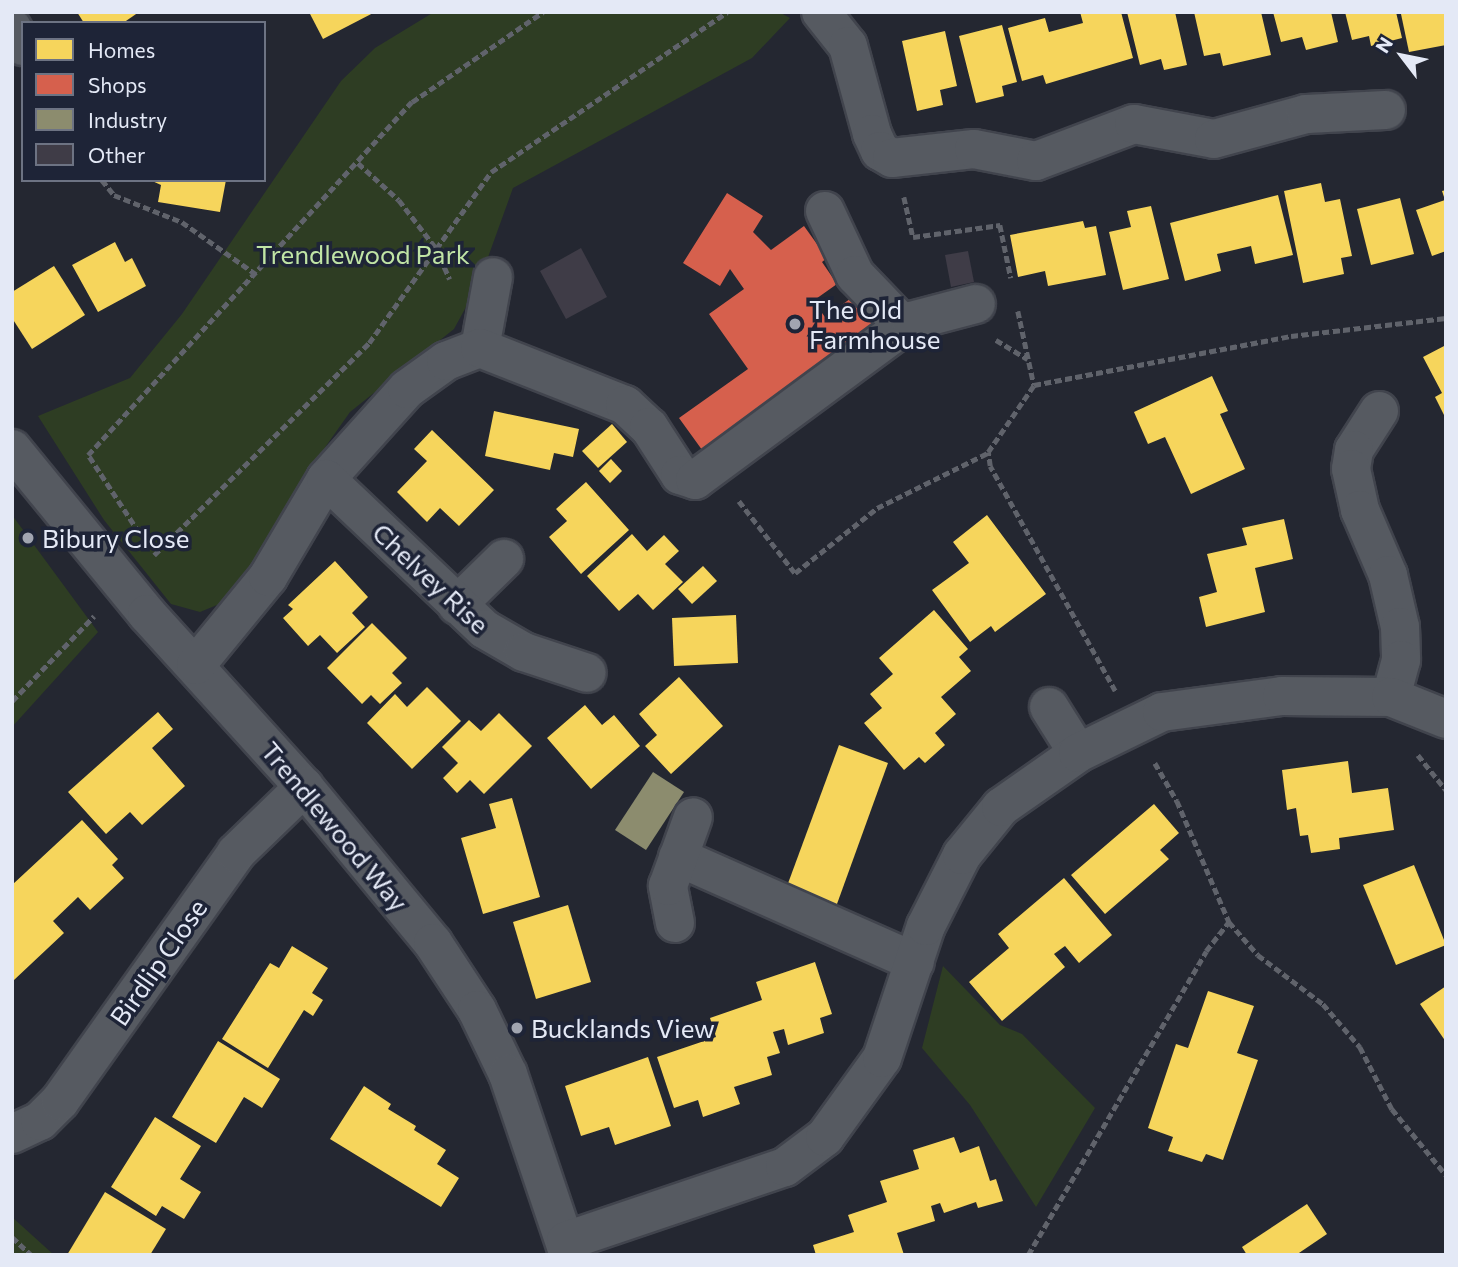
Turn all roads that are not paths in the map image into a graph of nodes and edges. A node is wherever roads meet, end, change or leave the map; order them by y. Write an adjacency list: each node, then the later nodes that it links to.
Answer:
1 (821, 12): 2 (street)
2 (1387, 110)
3 (825, 211): 6 (street)
4 (493, 277): 7 (street)
5 (976, 304): 6 (street)
6 (904, 326): 7 (street)
7 (480, 348): 10 (street)
8 (1379, 411): 15 (street)
9 (12, 449): 13 (street, Trendlewood Way)
10 (326, 478): 12 (street, Chelvey Rise); 13 (street)
11 (504, 559): 12 (street)
12 (457, 605): 14 (street, Chelvey Rise)
13 (196, 665): 19 (street, Trendlewood Way)
14 (587, 673)
15 (1391, 697): 17 (street); 18 (street)
16 (1049, 707): 18 (street)
17 (1446, 719)
18 (1078, 753): 23 (street)
19 (304, 787): 24 (street, Birdlip Close); 25 (street, Trendlewood Way)
20 (693, 817): 21 (street)
21 (678, 857): 22 (street); 23 (street)
22 (675, 923)
23 (915, 962): 25 (street)
24 (12, 1134)
25 (568, 1248)

